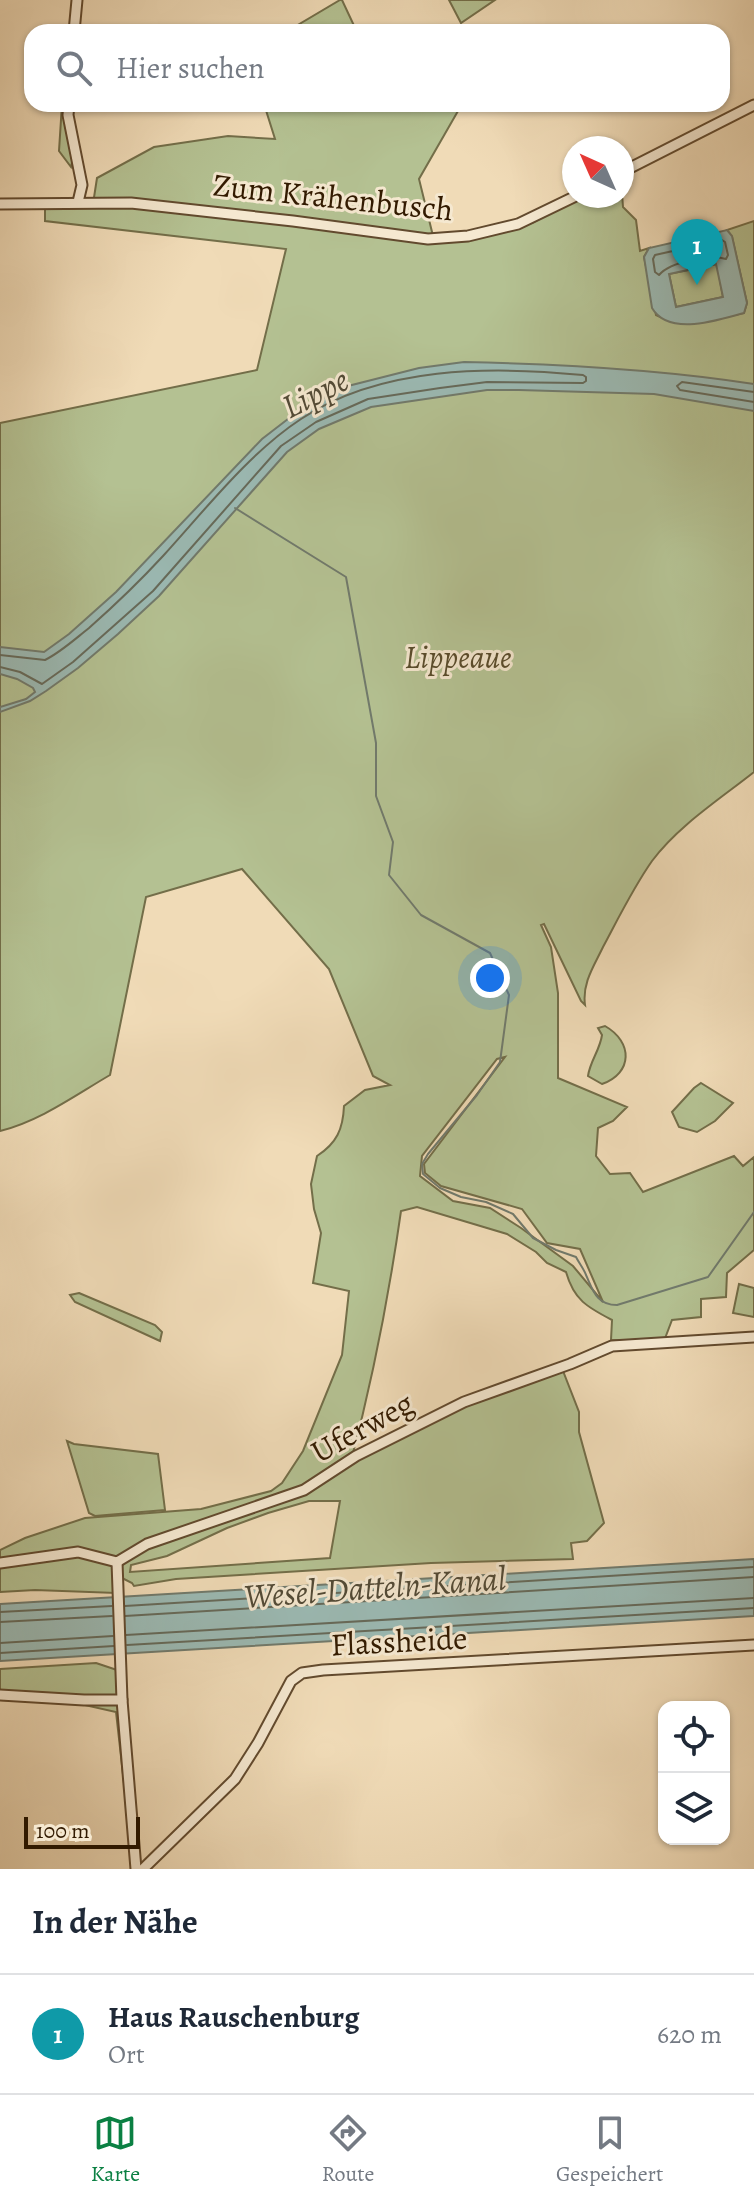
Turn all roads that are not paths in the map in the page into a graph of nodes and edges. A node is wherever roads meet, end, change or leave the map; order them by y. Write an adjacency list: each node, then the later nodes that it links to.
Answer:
1 (77, 0): 2 (street)
2 (75, 24)
3 (754, 105): 5 (street)
4 (68, 112): 6 (street)
5 (634, 166)
6 (78, 202): 7 (street, Zum Krähenbusch); 8 (street, Zum Krähenbusch)
7 (562, 203)
8 (0, 204)
9 (754, 1337): 10 (street, Uferweg)
10 (117, 1562): 11 (street); 14 (street)
11 (0, 1563)
12 (754, 1645): 16 (street, Flassheide)
13 (0, 1695): 14 (street)
14 (122, 1700): 15 (street)
15 (136, 1869)
16 (143, 1869)

